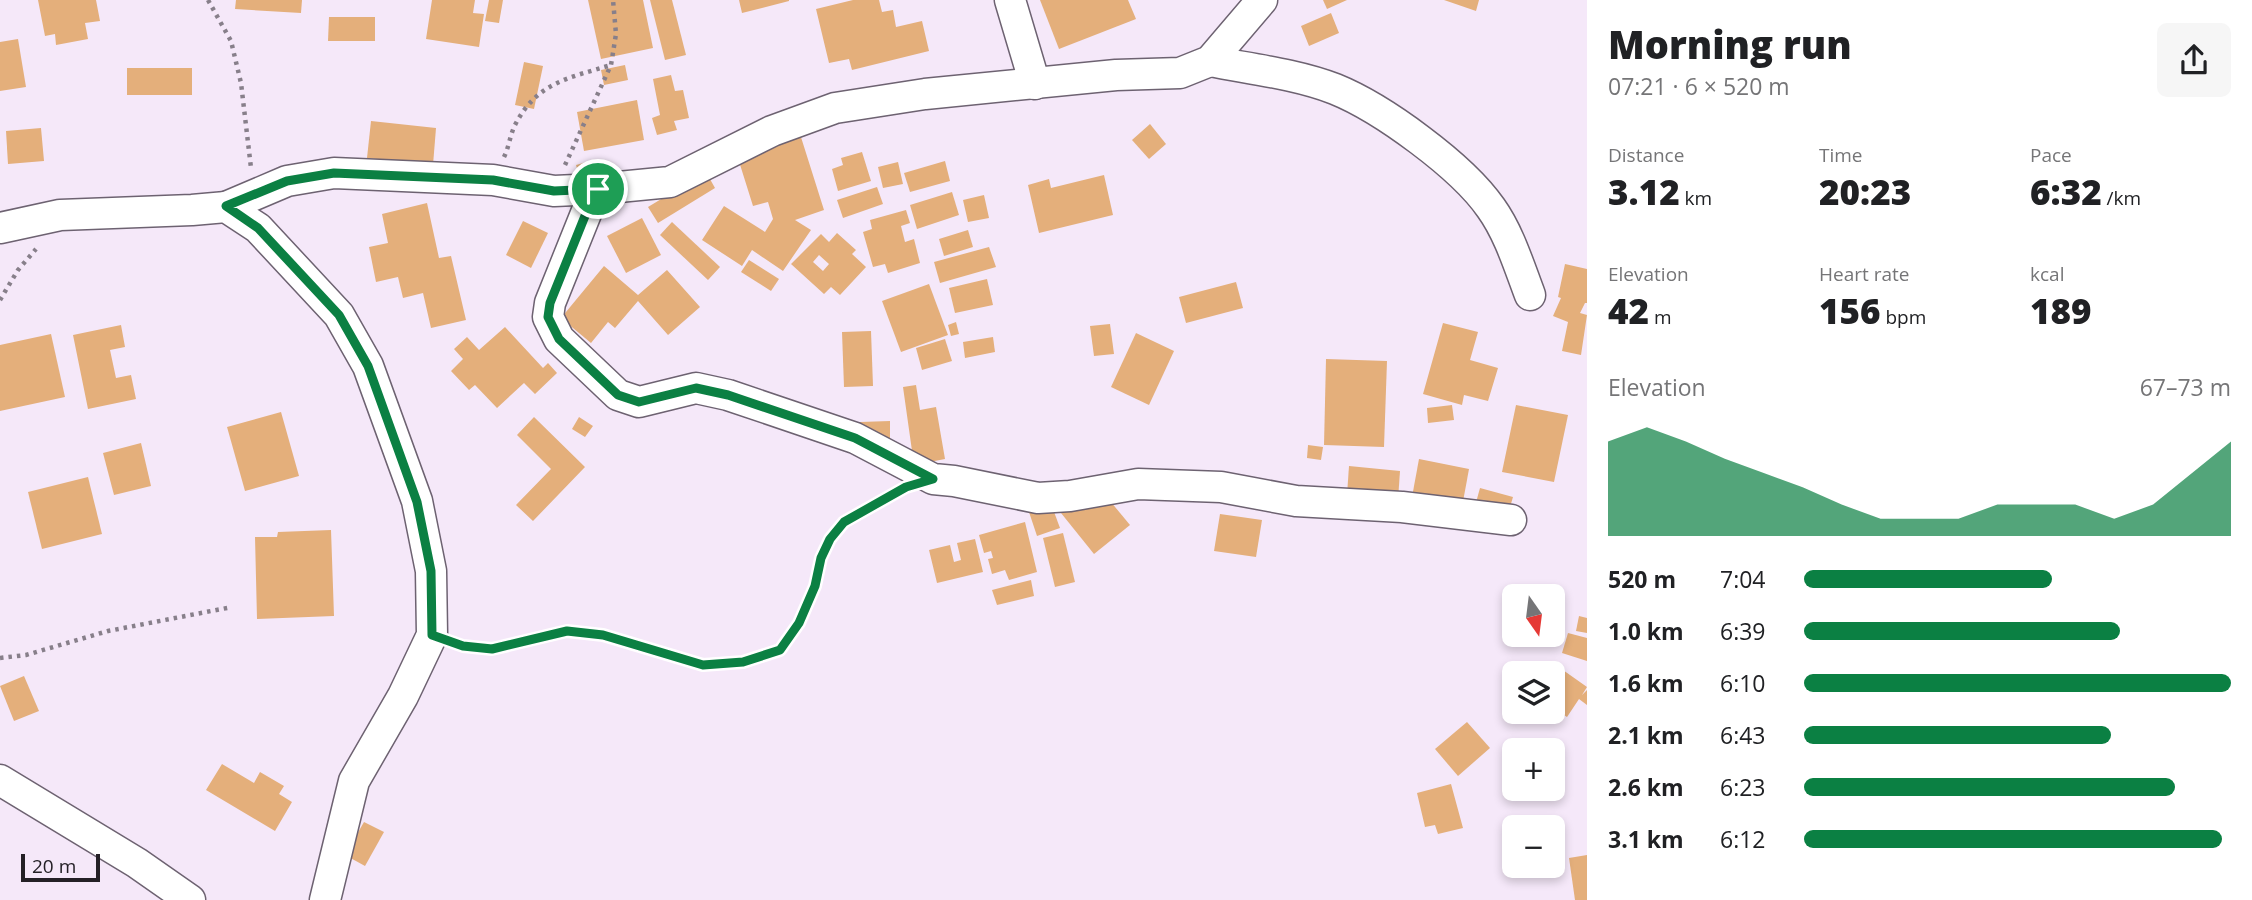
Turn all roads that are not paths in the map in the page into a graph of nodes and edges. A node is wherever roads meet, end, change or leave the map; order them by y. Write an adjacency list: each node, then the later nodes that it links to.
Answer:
1 (1010, 0): 4 (street)
2 (1262, 0): 3 (street)
3 (1210, 61): 4 (street); 8 (street)
4 (1035, 84): 5 (street)
5 (598, 189): 6 (street); 9 (street)
6 (226, 206): 7 (street); 12 (street)
7 (0, 228)
8 (1530, 295)
9 (1511, 520)
10 (0, 780): 11 (street)
11 (190, 900)
12 (324, 900)

